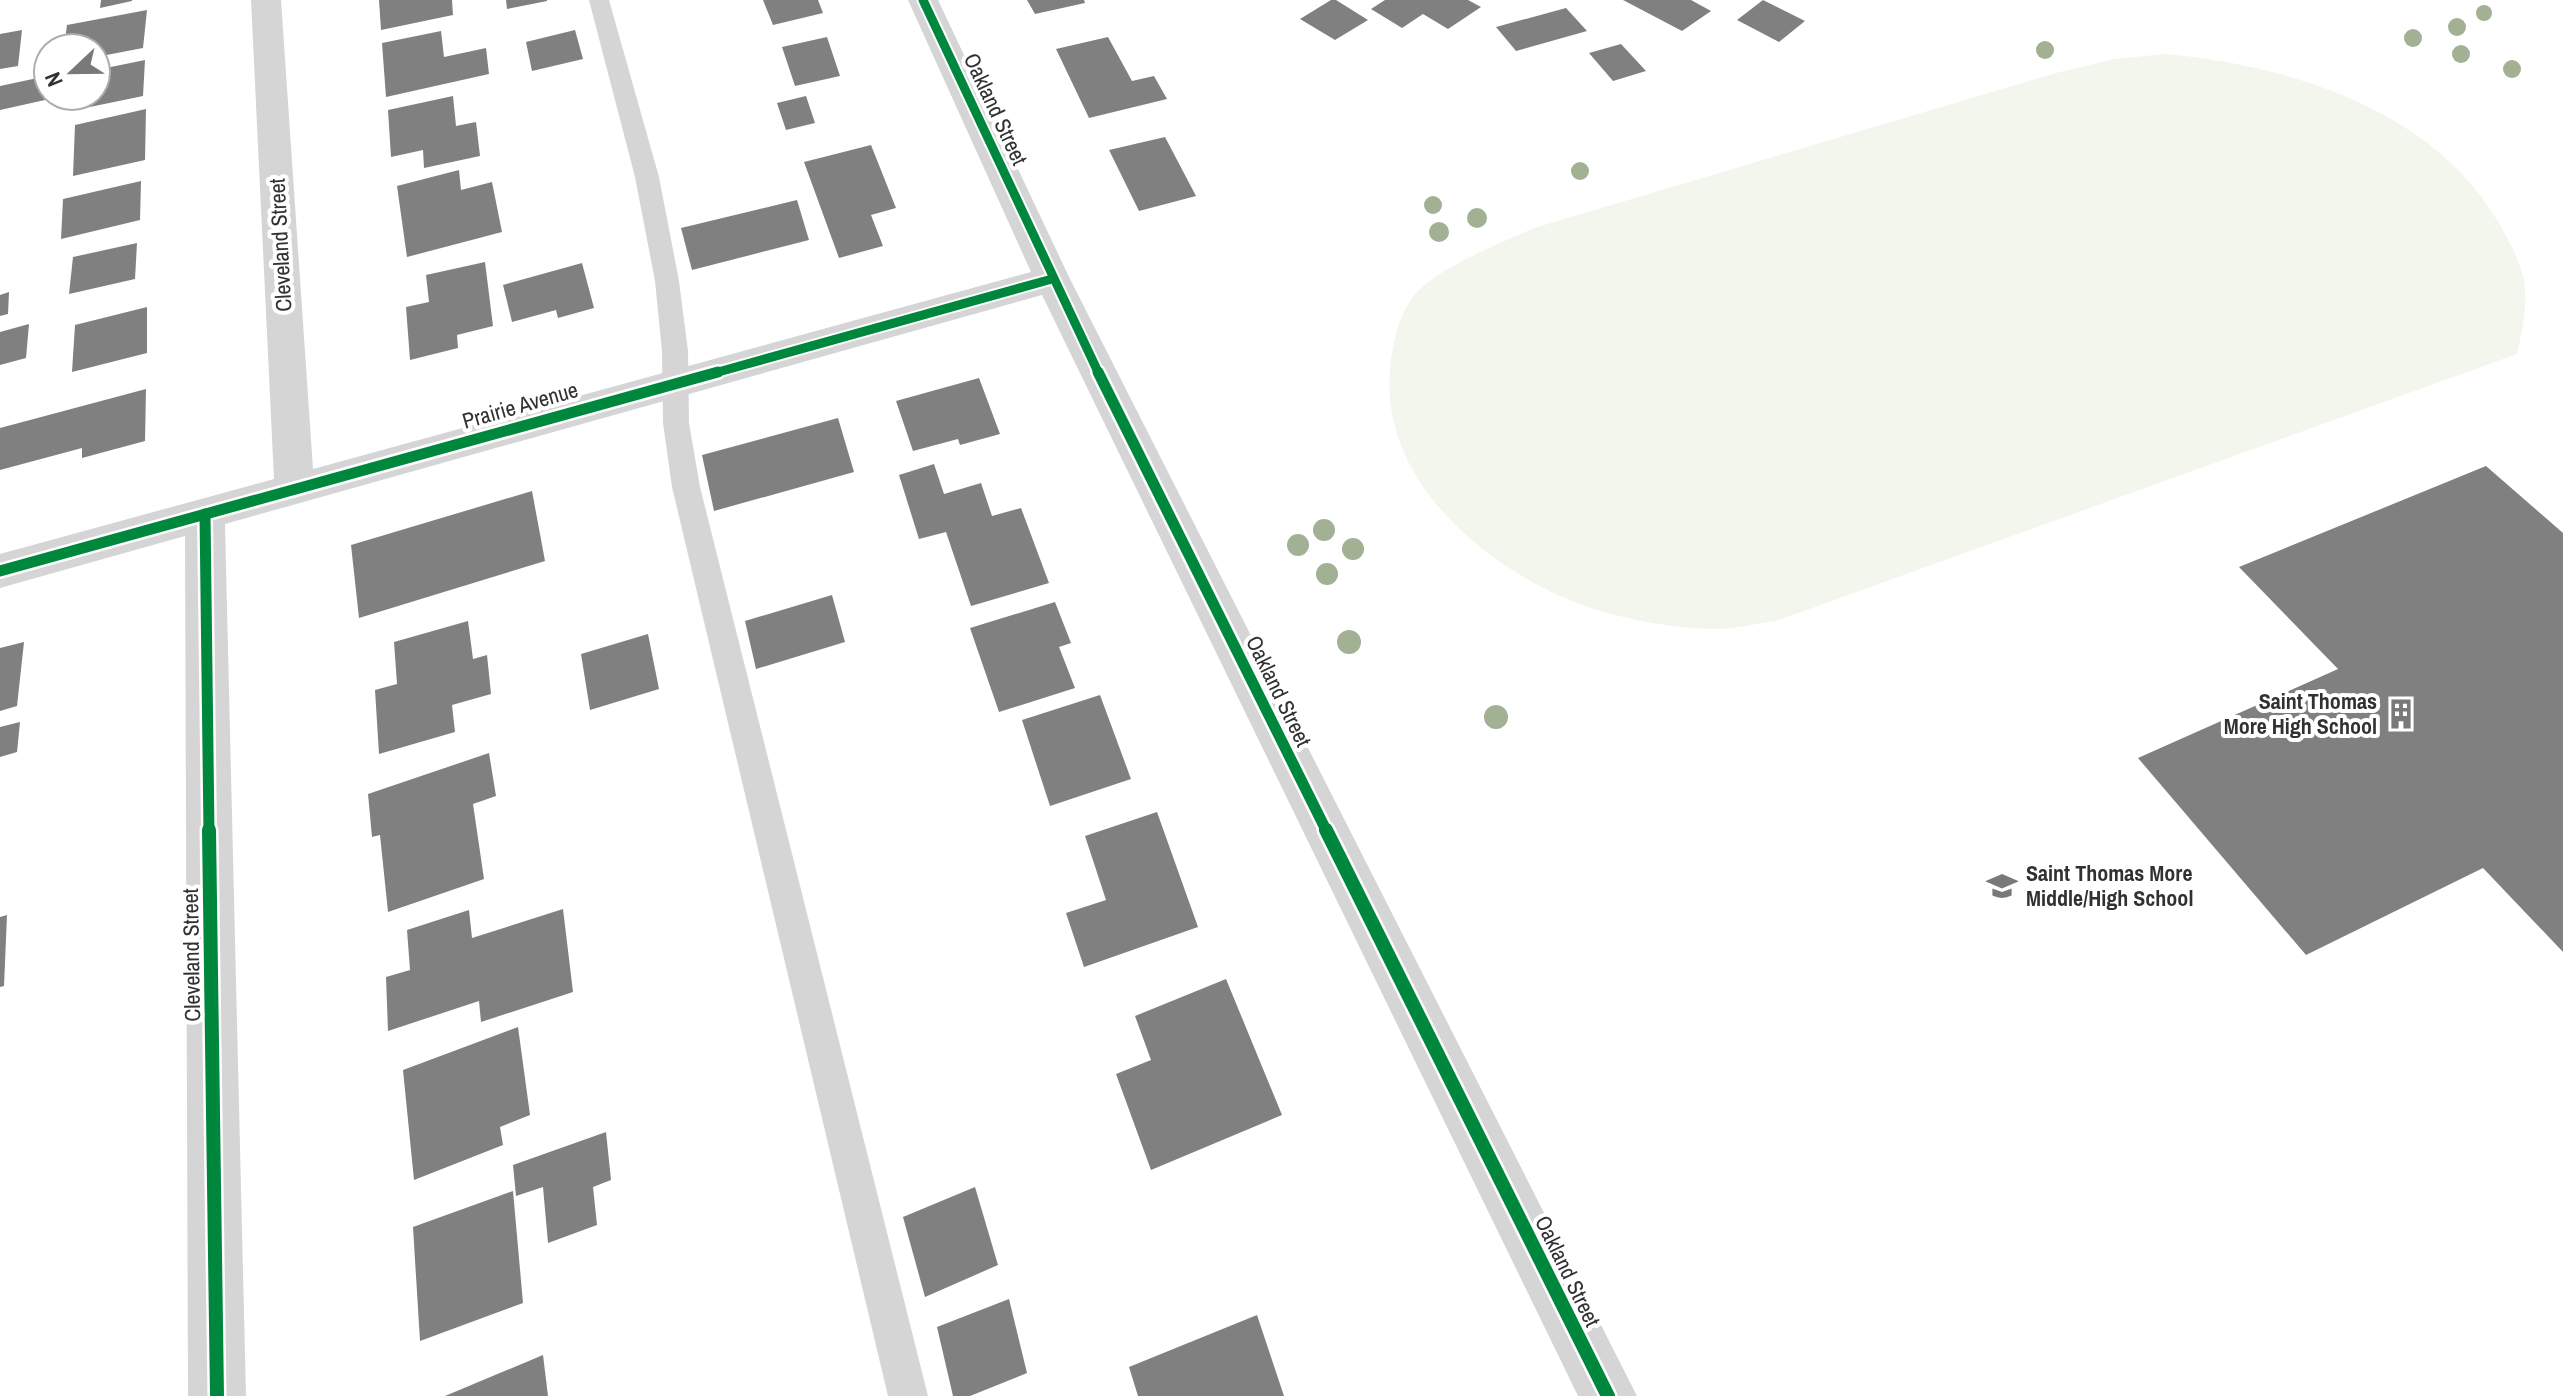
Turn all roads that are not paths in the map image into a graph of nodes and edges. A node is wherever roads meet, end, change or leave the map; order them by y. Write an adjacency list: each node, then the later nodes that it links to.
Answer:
1 (266, 0): 6 (street, Cleveland Street)
2 (599, 0): 5 (lane)
3 (923, 0): 4 (street, Oakland Street)
4 (1052, 279): 5 (street, Prairie Avenue); 11 (street, Oakland Street)
5 (675, 383): 6 (street, Prairie Avenue); 10 (lane)
6 (294, 489): 7 (street, Prairie Avenue)
7 (205, 514): 8 (street, Prairie Avenue); 9 (street, Cleveland Street)
8 (0, 571)
9 (217, 1396)
10 (908, 1396)
11 (1608, 1396)

